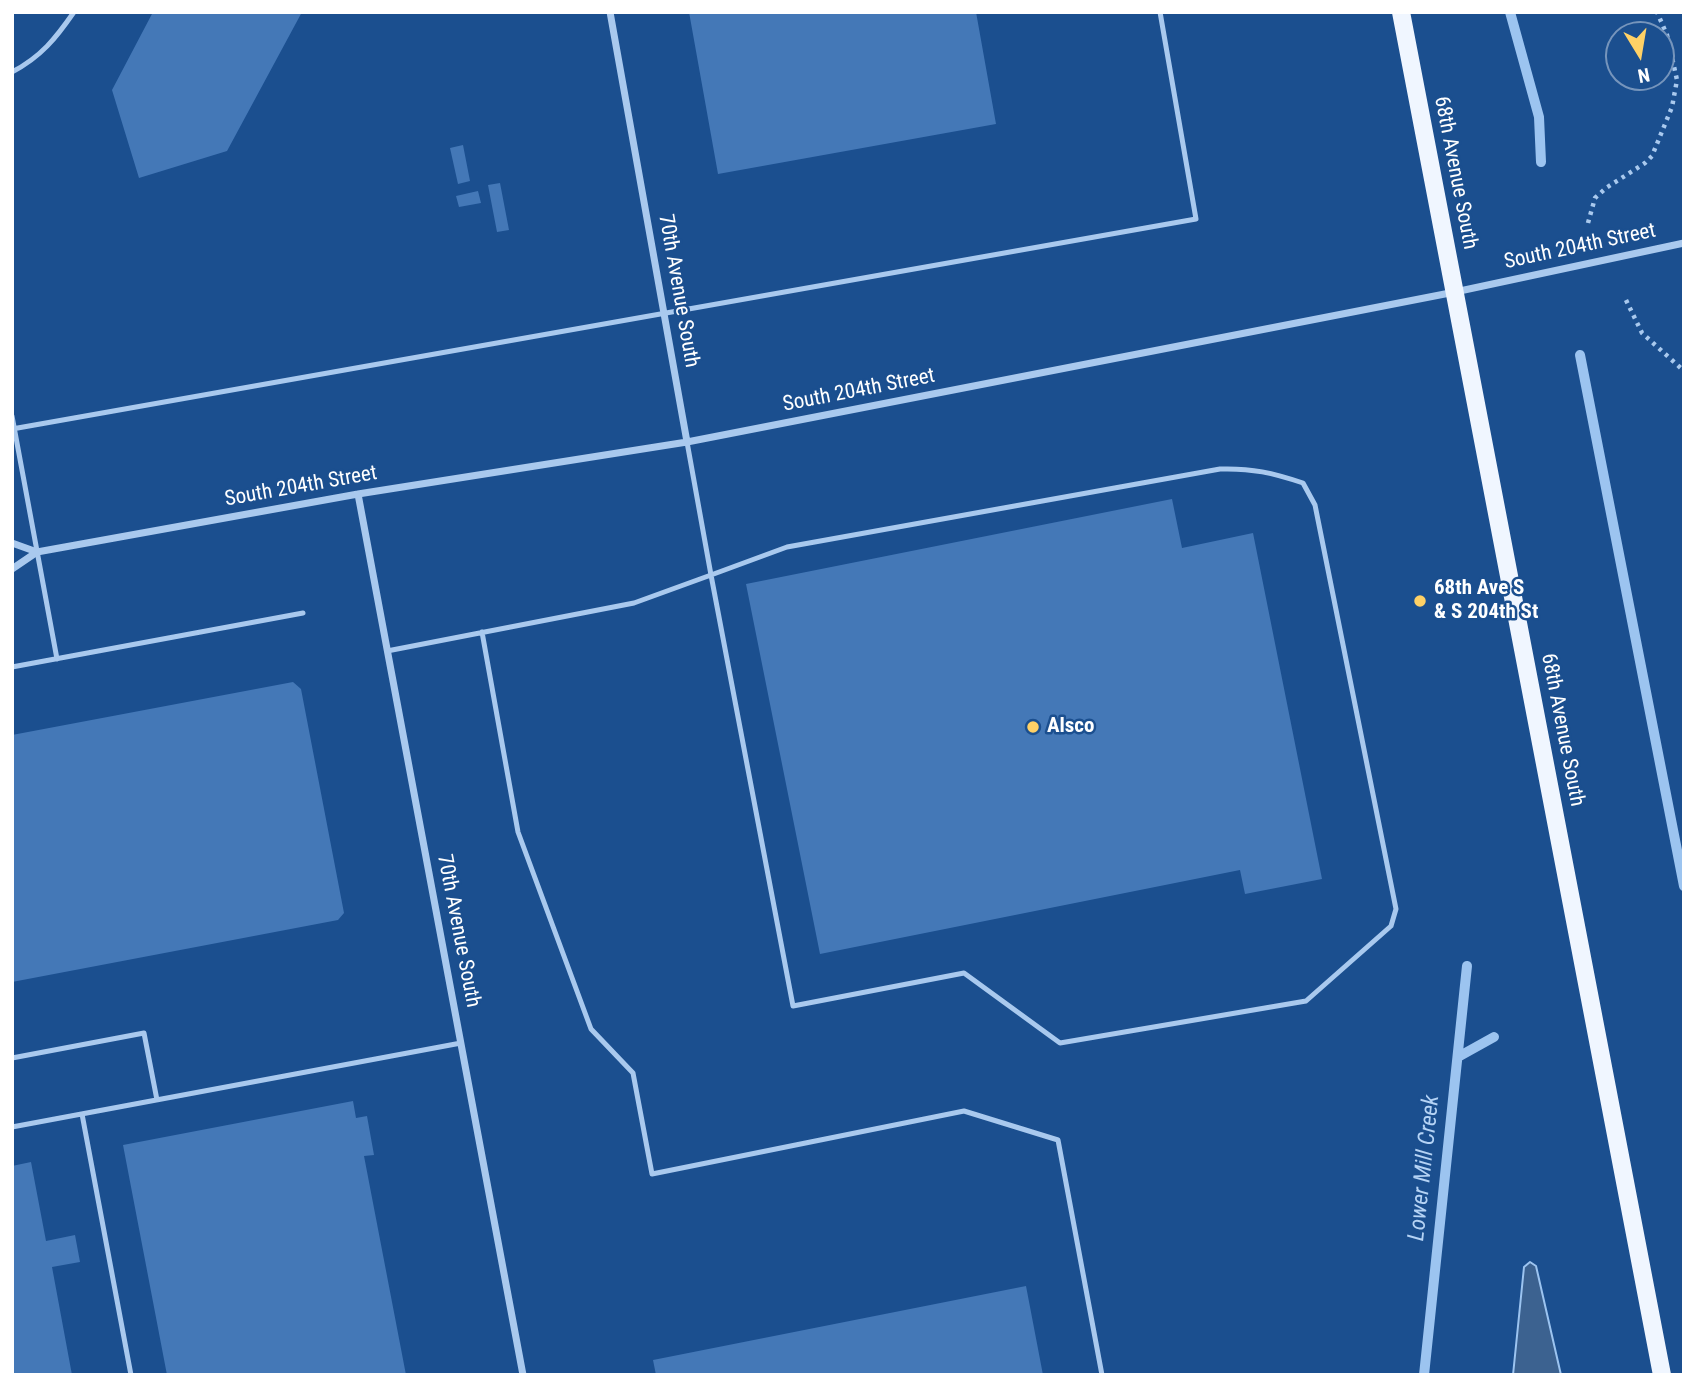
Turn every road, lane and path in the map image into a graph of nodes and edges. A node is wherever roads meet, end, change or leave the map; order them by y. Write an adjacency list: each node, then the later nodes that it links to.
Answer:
1 (74, 12): 6 (lane)
2 (610, 12): 11 (street, 70th Avenue South)
3 (1160, 12): 11 (lane)
4 (1401, 12): 9 (main road, 68th Avenue South)
5 (1657, 12): 7 (path)
6 (12, 72)
7 (1588, 223)
8 (1684, 243): 9 (street, South 204th Street)
9 (1455, 292): 15 (street, South 204th Street); 34 (main road, 68th Avenue South)
10 (1626, 300): 12 (path)
11 (664, 312): 14 (lane); 15 (street, 70th Avenue South)
12 (1684, 371)
13 (12, 416): 14 (lane)
14 (13, 429): 18 (lane)
15 (687, 442): 16 (street, South 204th Street); 20 (lane, 70th Avenue South)
16 (358, 494): 18 (street, South 204th Street); 23 (street, 70th Avenue South)
17 (12, 543): 18 (street)
18 (37, 552): 19 (street, South 204th Street); 24 (lane)
19 (12, 569)
20 (711, 575): 20 (lane); 22 (lane)
21 (303, 613): 24 (lane)
22 (482, 632): 23 (lane); 33 (lane)
23 (387, 650): 26 (street, 70th Avenue South)
24 (57, 659): 25 (lane)
25 (12, 667)
26 (461, 1043): 28 (lane); 32 (street, 70th Avenue South)
27 (12, 1058): 28 (lane)
28 (157, 1100): 29 (lane)
29 (82, 1114): 30 (lane); 31 (lane)
30 (12, 1127)
31 (131, 1375)
32 (523, 1375)
33 (1102, 1375)
34 (1662, 1375)

